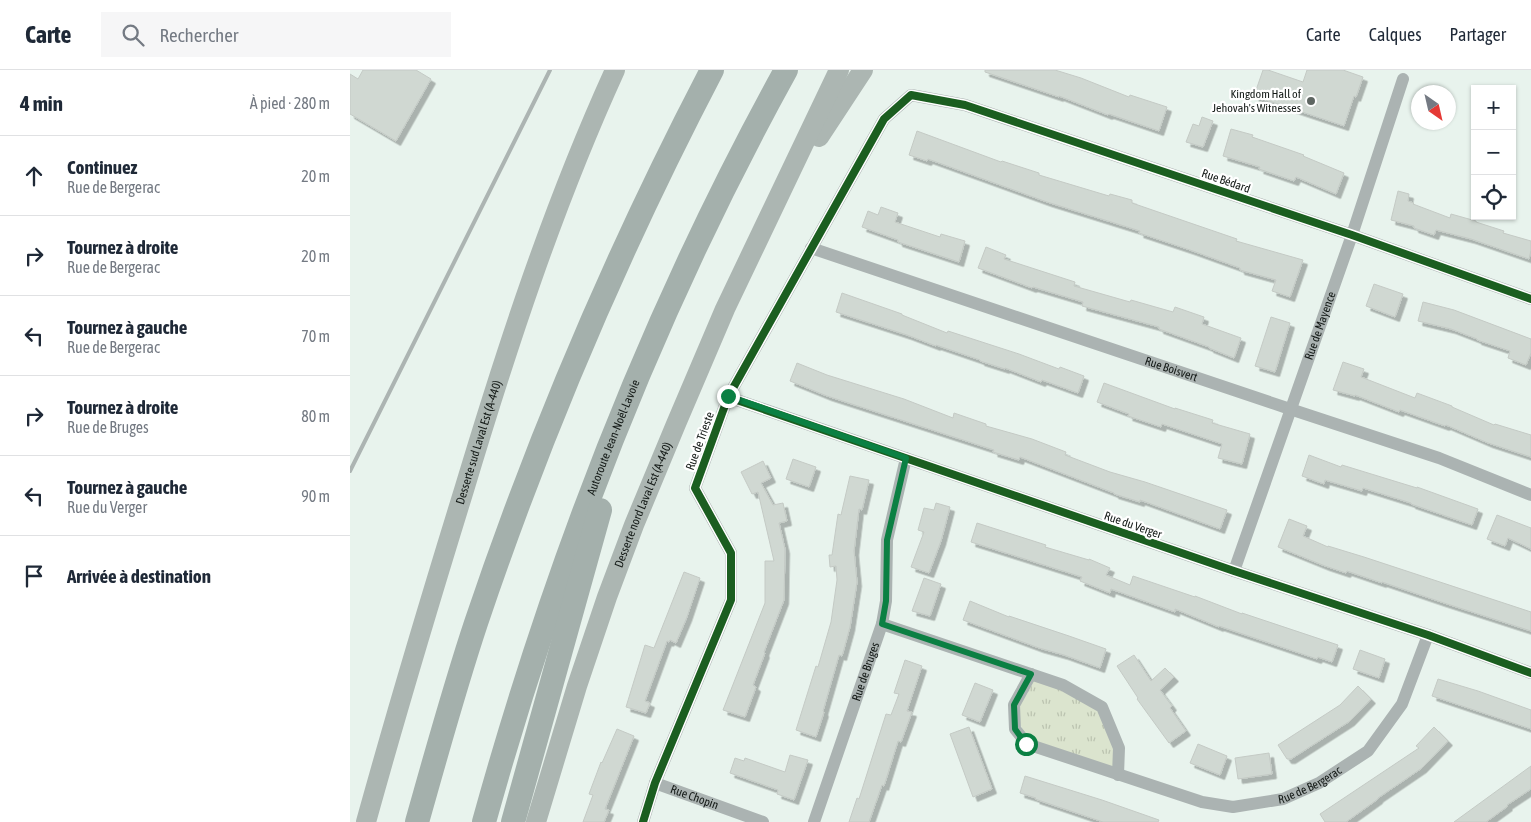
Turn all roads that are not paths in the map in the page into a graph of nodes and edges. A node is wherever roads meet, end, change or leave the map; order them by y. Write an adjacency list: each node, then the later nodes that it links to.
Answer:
1 (615, 70): 24 (main road, Desserte sud Laval Est (A-440))
2 (712, 70): 25 (highway)
3 (786, 70): 12 (highway, Autoroute Jean-Noël-Lavoie)
4 (839, 70): 8 (main road)
5 (864, 70): 8 (main road)
6 (1404, 79): 9 (street, Rue de Mayence)
7 (911, 95): 9 (street, Rue Bédard); 10 (street, Rue de Trieste)
8 (778, 199): 28 (main road, Desserte nord Laval Est (A-440))
9 (1352, 235): 11 (street, Rue Bédard); 14 (street, Rue de Mayence)
10 (811, 248): 13 (street, Rue de Trieste); 14 (street, Rue Boisvert)
11 (1531, 299)
12 (634, 386): 26 (highway, Autoroute Jean-Noël-Lavoie); 27 (highway)
13 (728, 396): 15 (street, Rue du Verger); 23 (street, Rue de Trieste)
14 (1290, 409): 16 (street, Rue Boisvert); 17 (street, Rue de Mayence)
15 (906, 458): 17 (street, Rue du Verger); 18 (street, Rue de Bruges)
16 (1531, 495)
17 (1234, 572): 19 (street, Rue du Verger)
18 (882, 624): 21 (street); 31 (street, Rue de Bruges)
19 (1428, 635): 20 (street, Rue du Verger); 22 (street, Rue de Bergerac)
20 (1531, 673)
21 (1031, 674): 22 (street); 22 (street, Rue de Bergerac)
22 (1118, 775)
23 (655, 783): 29 (street, Rue de Trieste); 30 (street, Rue Chopin)
24 (366, 822)
25 (417, 822)
26 (484, 822)
27 (513, 822)
28 (536, 822)
29 (643, 822)
30 (763, 822)
31 (814, 822)

